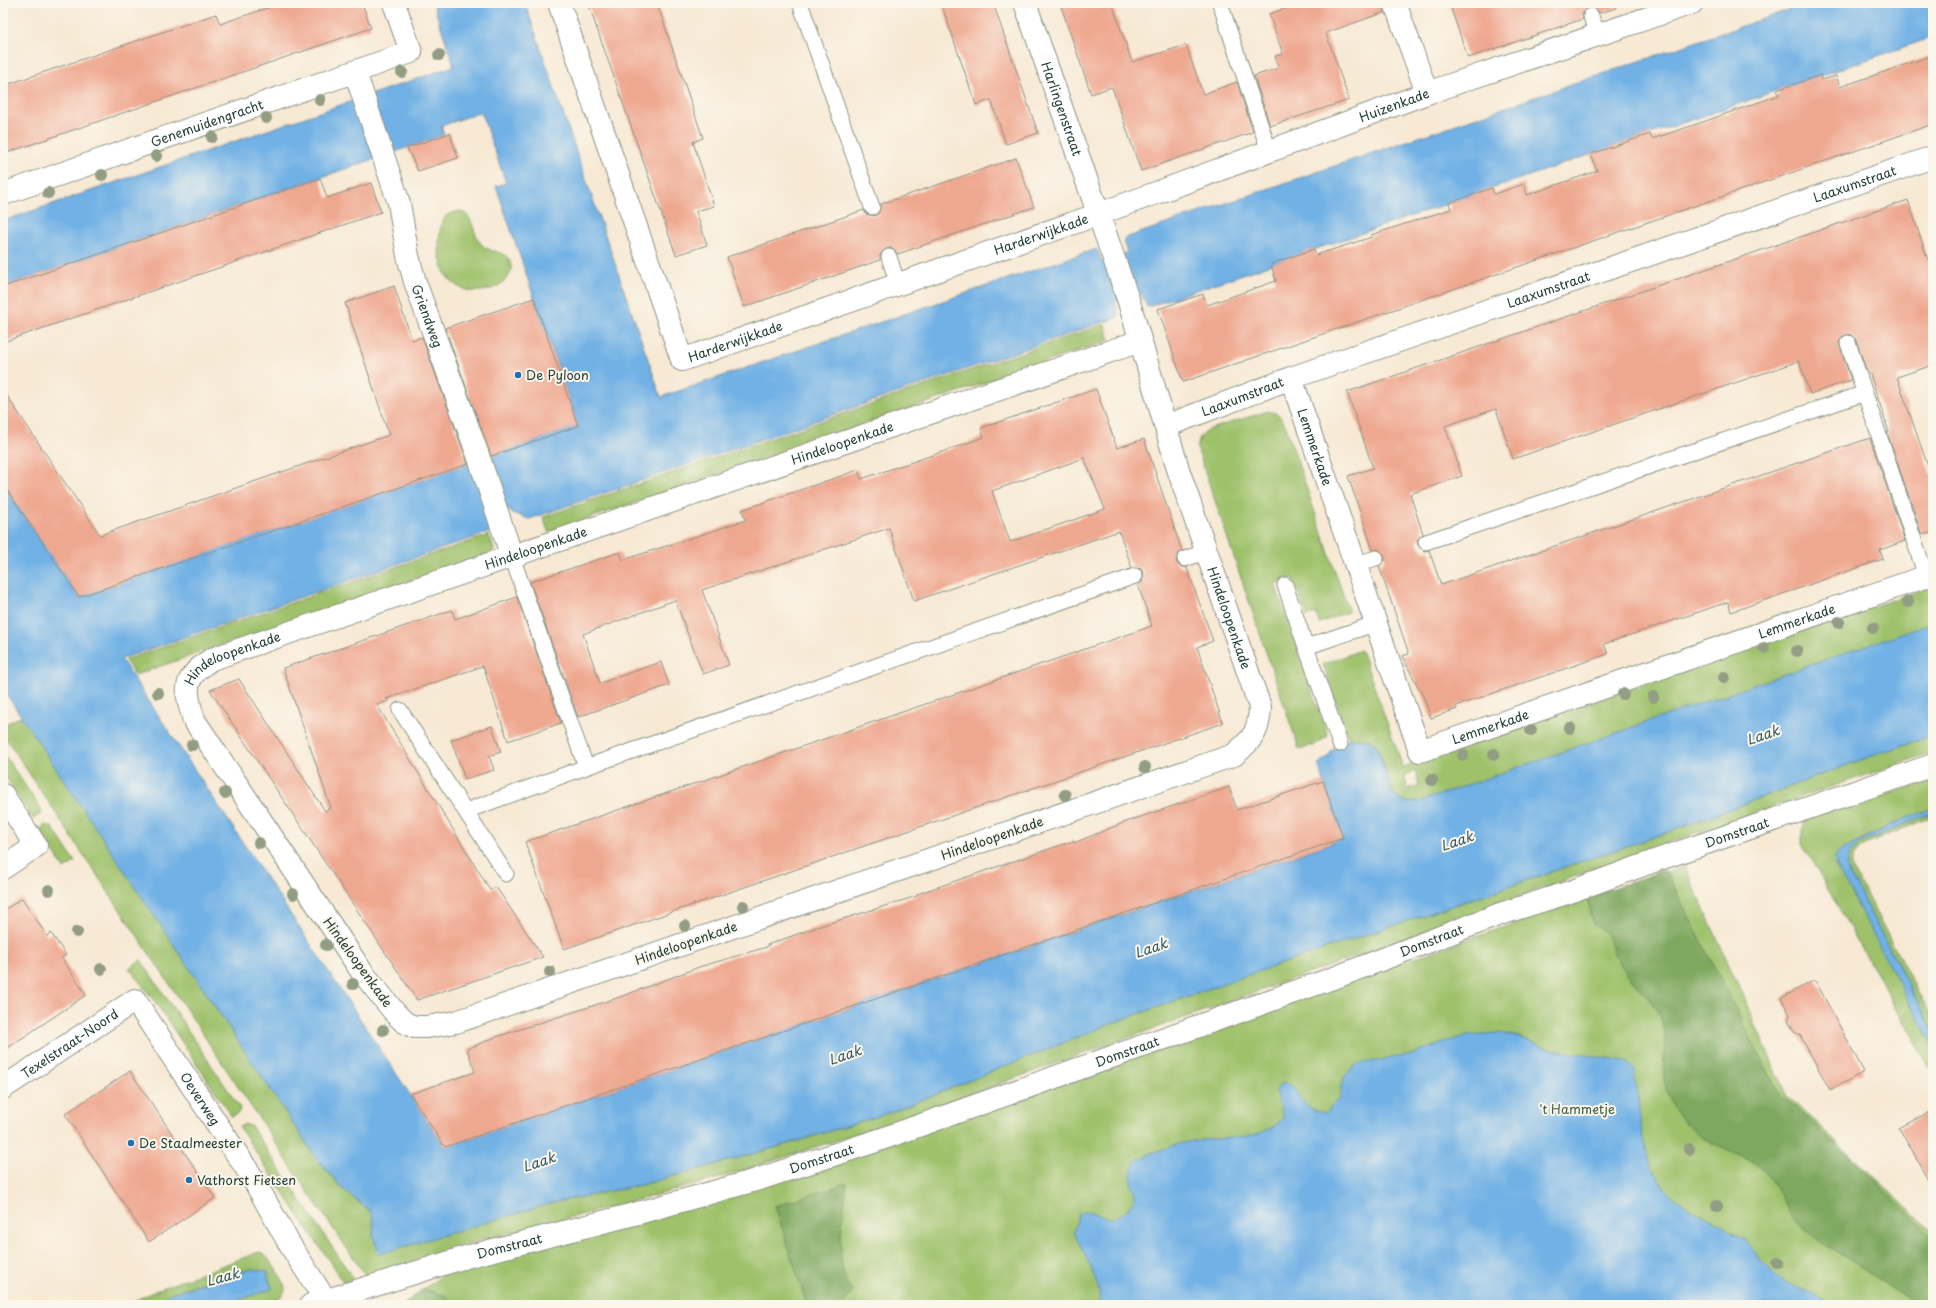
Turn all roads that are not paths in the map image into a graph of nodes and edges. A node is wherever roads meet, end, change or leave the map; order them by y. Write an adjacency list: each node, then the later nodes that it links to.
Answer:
1 (394, 3): 8 (street, Genemuidengracht)
2 (559, 3): 16 (street, Harderwijkkade)
3 (800, 3): 13 (lane)
4 (1025, 3): 14 (street, Harlingenstraat)
5 (1220, 3): 10 (lane)
6 (1395, 3): 9 (street)
7 (1692, 3): 9 (street, Huizenkade)
8 (355, 72): 12 (street, Genemuidengracht); 24 (street, Griendweg)
9 (1427, 93): 10 (street, Huizenkade)
10 (1269, 151): 14 (street, Huizenkade)
11 (1933, 156): 19 (street, Laaxumstraat)
12 (3, 194)
13 (872, 207)
14 (1099, 214): 16 (street, Harderwijkkade); 17 (street, Hindeloopenkade)
15 (889, 257): 16 (lane)
16 (898, 285)
17 (1140, 340): 21 (street, Hindeloopenkade); 24 (street, Hindeloopenkade)
18 (1848, 343): 20 (lane)
19 (1291, 378): 21 (street, Laaxumstraat); 29 (street, Lemmerkade)
20 (1865, 393): 22 (lane); 26 (lane)
21 (1166, 426): 23 (street, Hindeloopenkade)
22 (1426, 542)
23 (1207, 551): 24 (street, Hindeloopenkade); 25 (lane)
24 (512, 557): 34 (lane)
25 (1185, 559)
26 (1930, 575): 29 (street, Lemmerkade)
27 (1135, 576): 34 (lane)
28 (1285, 585): 30 (lane)
29 (1377, 623): 30 (lane)
30 (1306, 647): 32 (lane)
31 (400, 710): 36 (lane)
32 (1340, 744)
33 (1933, 765): 41 (street, Domstraat)
34 (586, 767): 36 (lane)
35 (3, 795): 37 (street)
36 (466, 811): 38 (lane)
37 (3, 868)
38 (506, 874)
39 (135, 1000): 40 (street, Texelstraat-Noord); 41 (street, Oeverweg)
40 (3, 1088)
41 (324, 1304)

